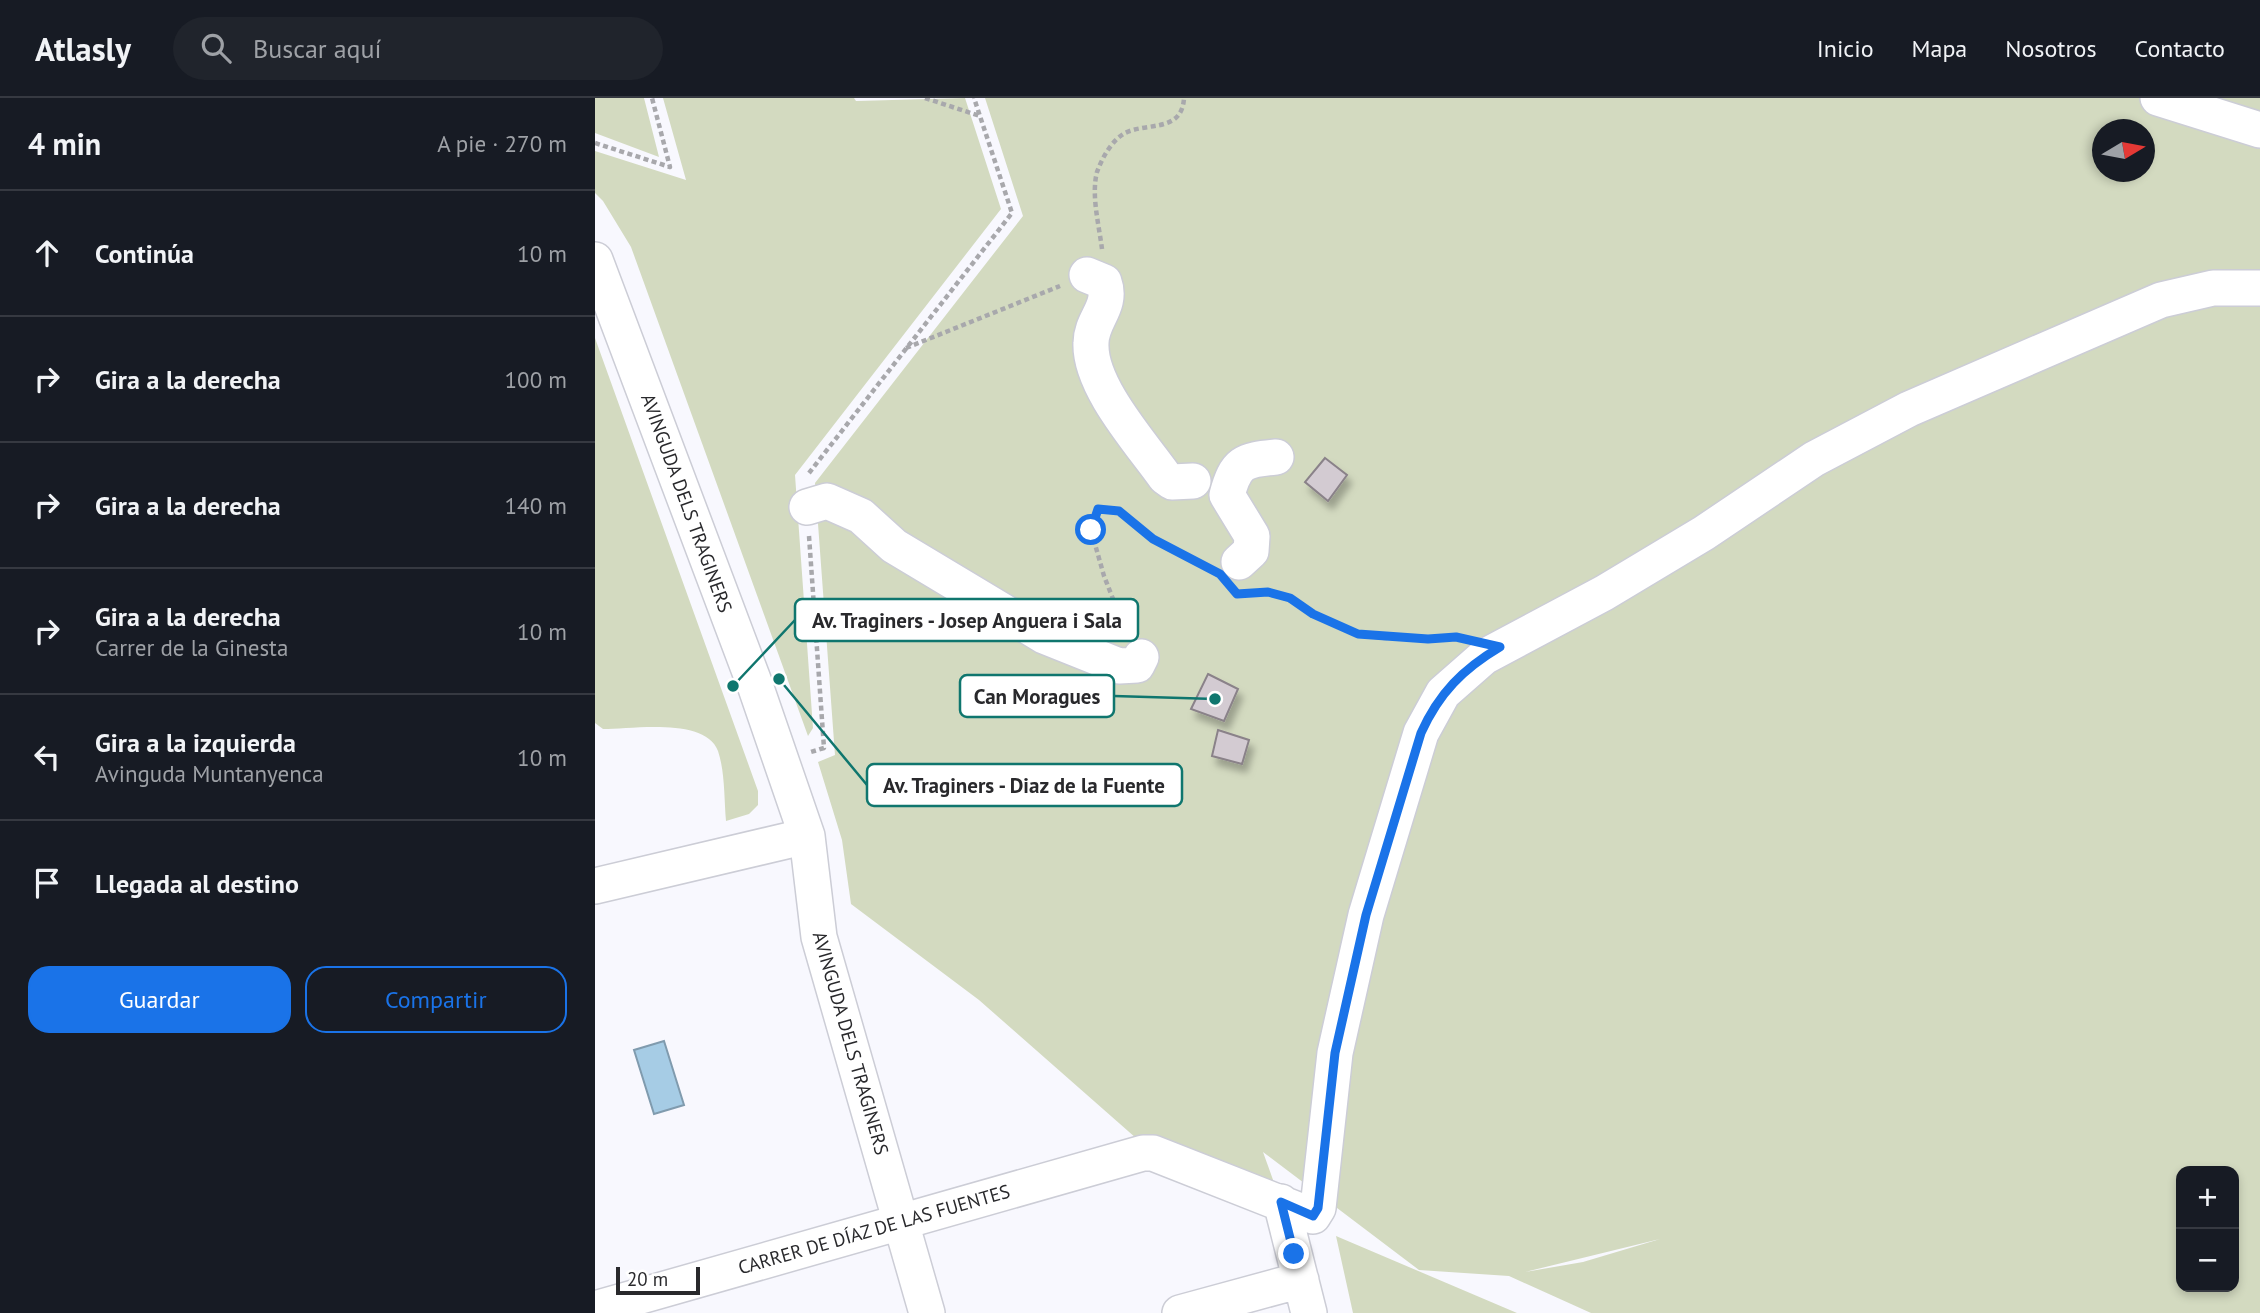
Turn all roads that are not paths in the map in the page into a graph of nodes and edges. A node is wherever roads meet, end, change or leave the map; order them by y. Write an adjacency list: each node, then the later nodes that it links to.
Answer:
1 (2158, 98): 2 (street)
2 (2260, 130)
3 (595, 260): 11 (street, AVINGUDA DELS TRAGINERS)
4 (1092, 276): 7 (street)
5 (2260, 288): 13 (street)
6 (1276, 457): 9 (street)
7 (1193, 481)
8 (807, 507): 10 (street)
9 (1238, 578)
10 (1141, 657)
11 (807, 836): 12 (street); 14 (street, AVINGUDA DELS TRAGINERS)
12 (595, 886)
13 (1281, 1202): 14 (street, CARRER DE DÍAZ DE LAS FUENTES); 15 (street)
14 (901, 1221): 16 (street, CARRER DE DÍAZ DE LAS FUENTES); 17 (street, AVINGUDA DELS TRAGINERS)
15 (1305, 1297): 18 (street)
16 (595, 1310)
17 (927, 1313)
18 (1180, 1313)

